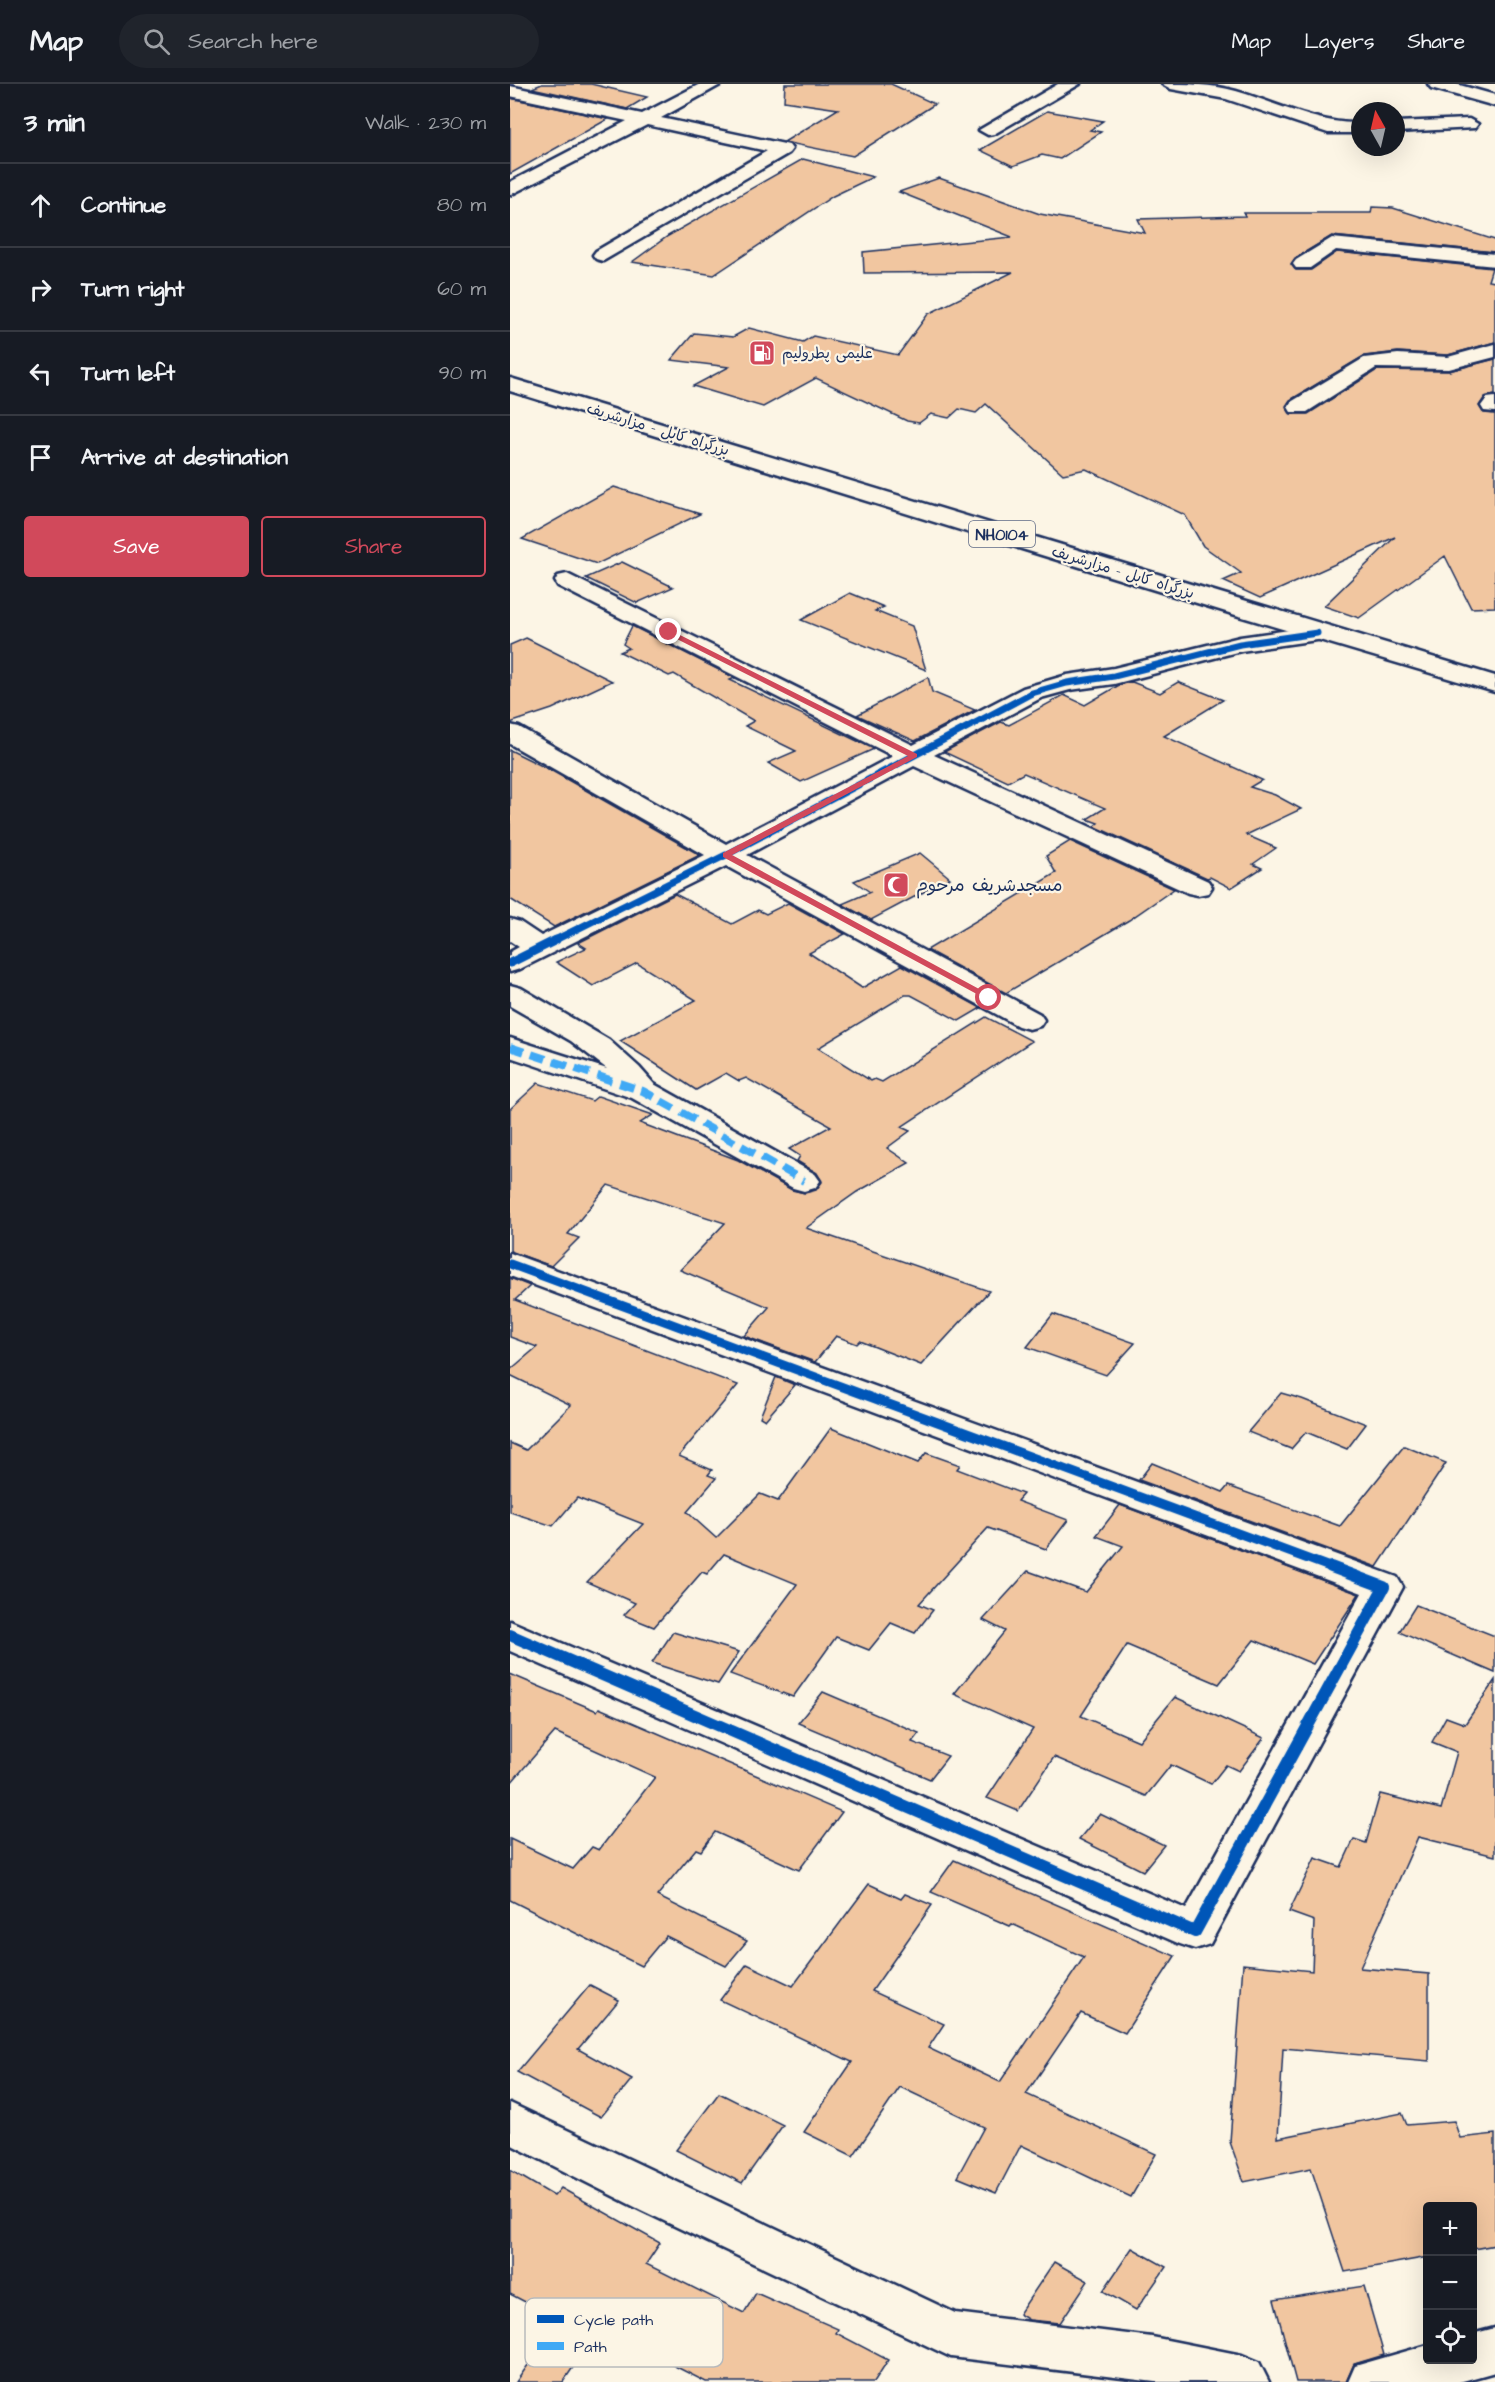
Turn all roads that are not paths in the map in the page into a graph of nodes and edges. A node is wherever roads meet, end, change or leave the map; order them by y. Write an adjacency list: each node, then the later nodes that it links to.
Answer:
1 (712, 84): 7 (main road)
2 (1071, 84): 11 (main road)
3 (1171, 84): 10 (main road)
4 (1437, 84): 6 (main road)
5 (510, 91): 7 (main road)
6 (1495, 101)
7 (643, 119): 12 (main road); 13 (main road)
8 (1469, 124): 9 (main road)
9 (1405, 127)
10 (1351, 128)
11 (988, 130)
12 (510, 189)
13 (603, 255)
14 (1495, 260): 15 (main road)
15 (1303, 264)
16 (1495, 350): 18 (main road)
17 (510, 384): 20 (main road, بزرگراه کابل - مزارشریف / NH0104)
18 (1299, 407)
19 (567, 581): 23 (main road)
20 (1317, 633): 21 (main road, بزرگراه کابل - مزارشریف / NH0104); 23 (main road)
21 (1495, 684)
22 (510, 733): 24 (main road)
23 (914, 756): 24 (main road); 25 (main road)
24 (726, 855): 27 (main road); 30 (main road)
25 (1198, 887)
26 (510, 928): 27 (main road)
27 (540, 948): 28 (main road)
28 (510, 963)
29 (510, 994): 32 (main road)
30 (1029, 1020)
31 (510, 1047): 32 (main road)
32 (643, 1091): 33 (main road)
33 (804, 1180)
34 (510, 1264): 35 (main road)
35 (510, 1635)
36 (510, 2122): 40 (main road)
37 (1495, 2350): 38 (main road)
38 (1477, 2355)
39 (1442, 2364): 41 (main road)
40 (1245, 2382)
41 (1372, 2382)

